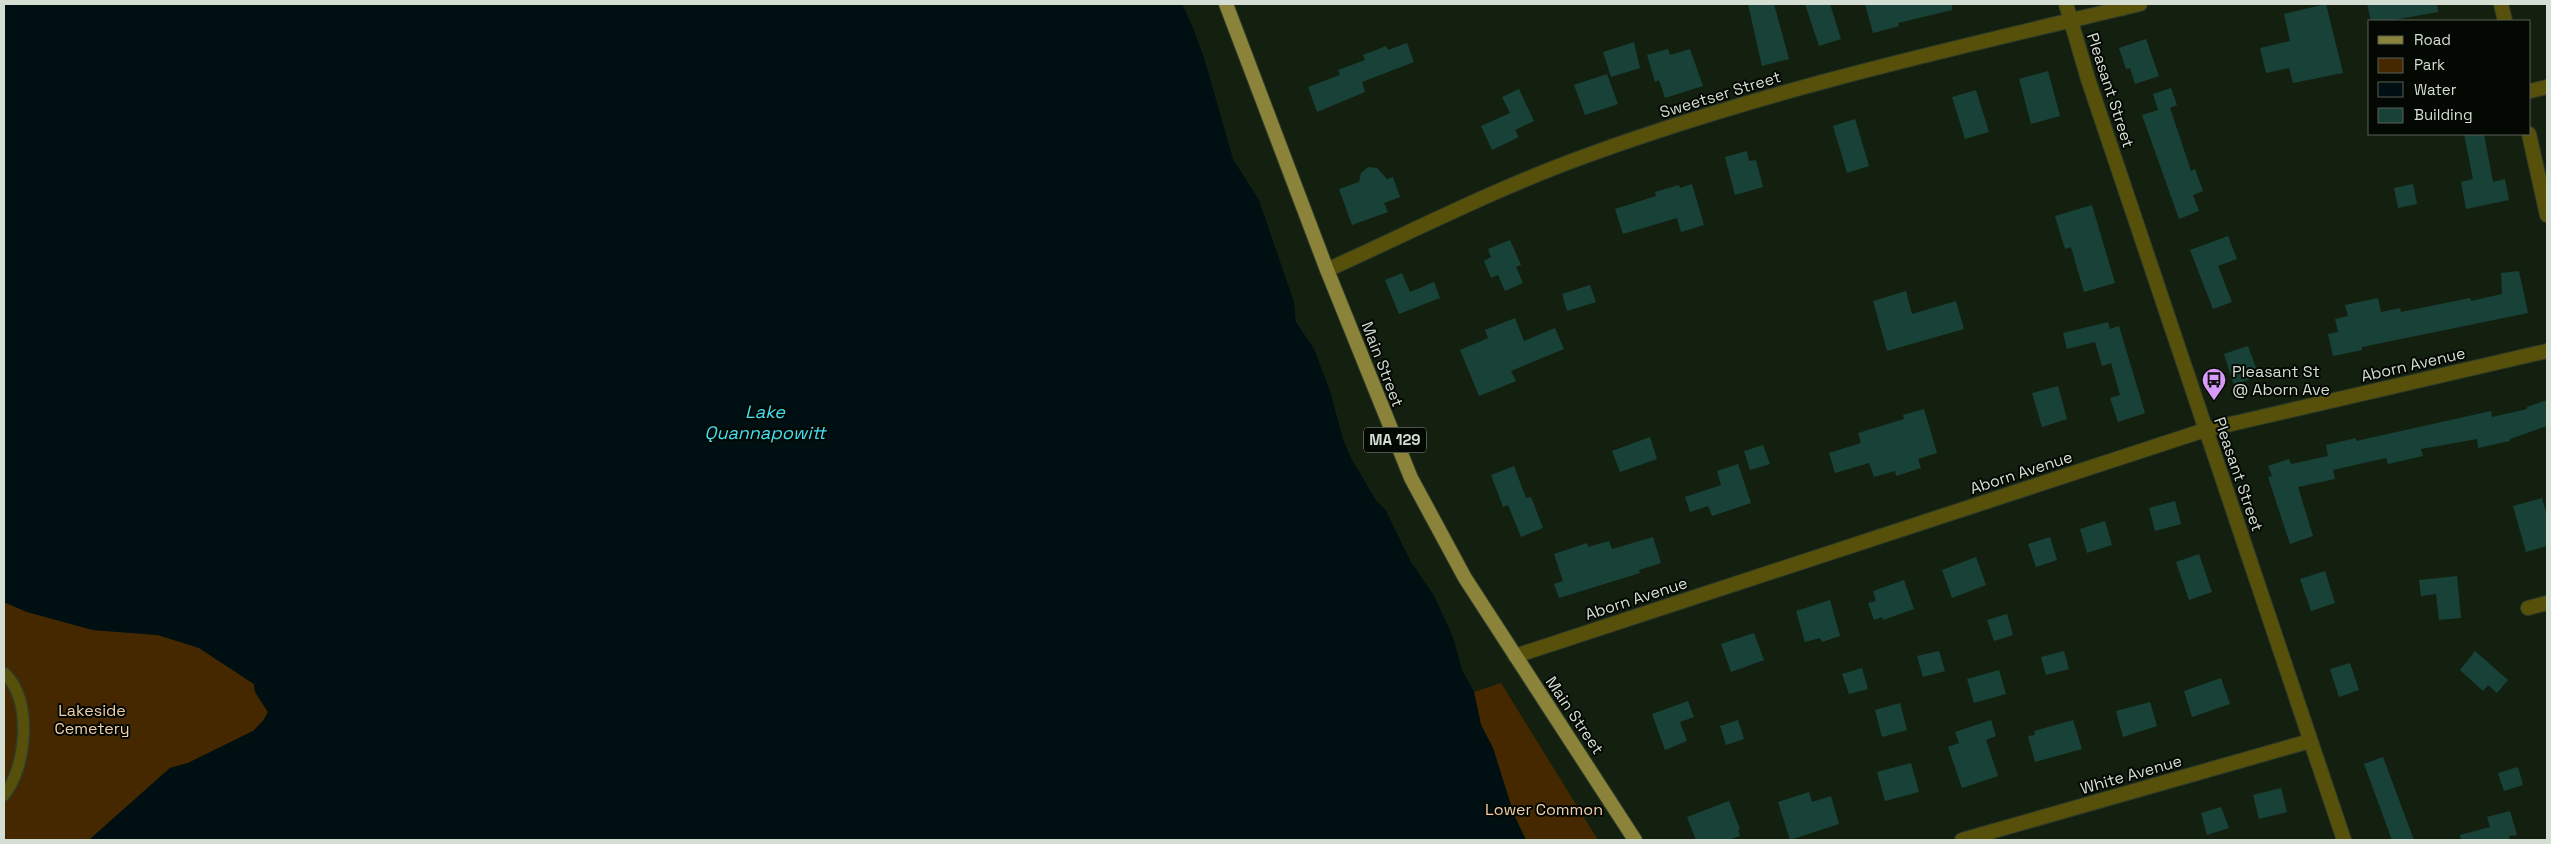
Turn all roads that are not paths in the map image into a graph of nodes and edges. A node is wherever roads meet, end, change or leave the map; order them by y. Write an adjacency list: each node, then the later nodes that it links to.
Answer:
1 (1226, 4): 11 (main road, Main Street / MA 129)
2 (2066, 4): 6 (street, Pleasant Street)
3 (2140, 4): 6 (street, Sweetser Street)
4 (2502, 4): 5 (street)
5 (2505, 20)
6 (2070, 21): 11 (street, Sweetser Street); 13 (street, Pleasant Street)
7 (2547, 87): 8 (street)
8 (2531, 91)
9 (2529, 135): 10 (street)
10 (2547, 215)
11 (1327, 270): 16 (main road, Main Street / MA 129)
12 (2547, 350): 13 (street, Aborn Avenue)
13 (2205, 430): 16 (street, Aborn Avenue); 18 (street, Pleasant Street)
14 (2547, 603): 15 (street)
15 (2528, 608)
16 (1515, 656): 20 (main road, Main Street / MA 129)
17 (4, 673): 19 (lane)
18 (2310, 741): 21 (street, White Avenue); 22 (street, Pleasant Street)
19 (5, 793)
20 (1635, 840)
21 (1962, 840)
22 (2344, 840)

